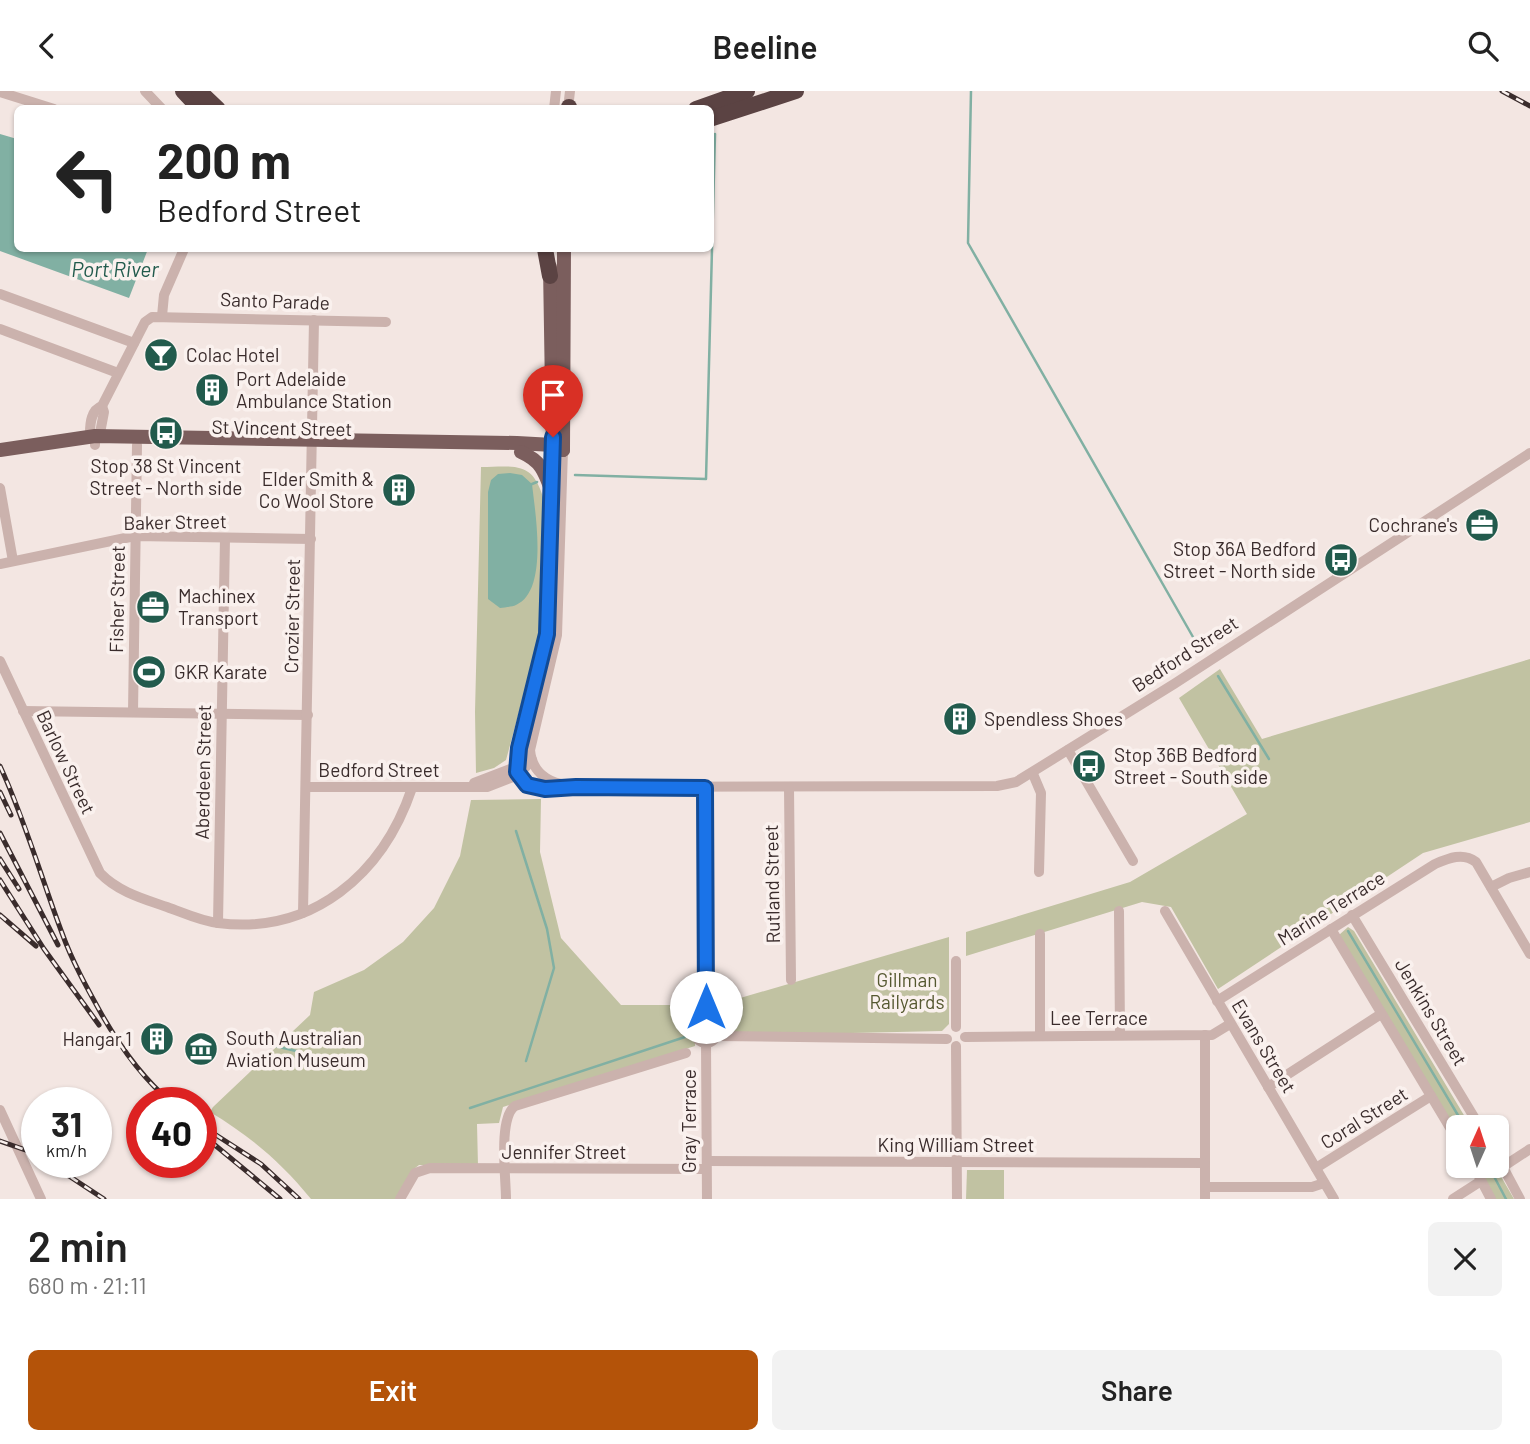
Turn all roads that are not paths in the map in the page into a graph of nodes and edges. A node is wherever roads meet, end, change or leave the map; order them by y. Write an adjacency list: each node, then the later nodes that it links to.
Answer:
1 (145, 91): 10 (street)
2 (183, 91): 11 (highway)
3 (199, 91): 12 (highway)
4 (556, 91): 8 (street)
5 (747, 91): 13 (highway)
6 (796, 91): 14 (highway)
7 (0, 92): 9 (street)
8 (566, 104)
9 (41, 105)
10 (158, 105)
11 (196, 105)
12 (214, 105)
13 (707, 105)
14 (714, 118)
15 (183, 252): 20 (street)
16 (548, 252): 18 (highway)
17 (564, 252): 32 (main road)
18 (550, 276): 26 (main road)
19 (0, 294): 24 (street)
20 (162, 316): 21 (street, Santo Parade); 24 (street)
21 (314, 320): 22 (street, Santo Parade); 28 (street, Crozier Street)
22 (386, 322)
23 (0, 329): 25 (street)
24 (134, 343): 25 (street)
25 (118, 373): 27 (street)
26 (553, 424): 30 (main road); 32 (main road)
27 (95, 440): 28 (main road, St Vincent Street); 29 (main road, St Vincent Street); 31 (main road, St Vincent Street); 34 (main road, St Vincent Street)
28 (312, 444): 29 (main road, St Vincent Street); 30 (main road, St Vincent Street); 39 (street, Crozier Street)
29 (137, 445): 37 (street, Fisher Street)
30 (519, 448): 32 (main road, St Vincent Street); 36 (main road)
31 (0, 450)
32 (557, 450): 36 (street); 48 (street)
33 (1530, 453): 47 (street, Bedford Street)
34 (0, 460)
35 (0, 488): 40 (street)
36 (553, 495): 49 (street)
37 (135, 536): 38 (street, Baker Street); 40 (street, Baker Street); 44 (street, Fisher Street)
38 (225, 538): 39 (street, Baker Street); 45 (street, Aberdeen Street)
39 (311, 539): 46 (street, Crozier Street)
40 (13, 561): 41 (street, Baker Street)
41 (0, 564)
42 (0, 661): 43 (street, Barlow Street)
43 (23, 711): 44 (street); 64 (street, Barlow Street)
44 (133, 712): 45 (street)
45 (222, 714): 46 (street); 64 (street, Aberdeen Street)
46 (308, 715): 51 (street, Crozier Street)
47 (1068, 750): 50 (street, Bedford Street); 56 (street)
48 (532, 760): 49 (street, Bedford Street); 52 (street)
49 (517, 771): 52 (street, Bedford Street); 53 (street, Bedford Street)
50 (1033, 773): 55 (street, Bedford Street); 58 (street)
51 (306, 787): 53 (street, Bedford Street); 62 (street, Crozier Street)
52 (576, 787): 54 (street, Bedford Street)
53 (412, 788): 62 (street)
54 (705, 788): 55 (street, Bedford Street); 72 (street)
55 (789, 788): 69 (street, Rutland Street)
56 (1133, 861)
57 (1530, 872): 59 (street)
58 (1039, 873)
59 (1491, 887): 63 (street, Marine Terrace); 67 (street)
60 (1119, 911): 76 (street)
61 (1164, 911): 70 (street, Evans Street)
62 (303, 913): 64 (street)
63 (1352, 915): 65 (street, Marine Terrace); 88 (street, Jenkins Street)
64 (218, 923)
65 (1331, 929): 70 (street, Marine Terrace); 71 (street)
66 (1040, 934): 75 (street)
67 (1530, 954)
68 (956, 961): 74 (street)
69 (791, 980)
70 (1217, 1001): 73 (street, Evans Street)
71 (1381, 1014): 85 (street); 86 (street)
72 (706, 1022): 78 (street); 81 (street)
73 (1230, 1024): 77 (street, Lee Terrace); 85 (street, Evans Street)
74 (956, 1027): 79 (street); 80 (street)
75 (1040, 1035): 76 (street, Lee Terrace); 79 (street, Lee Terrace)
76 (1120, 1035): 77 (street, Lee Terrace)
77 (1205, 1035): 92 (street)
78 (717, 1036): 80 (street); 81 (street)
79 (965, 1038): 82 (street)
80 (947, 1039): 82 (street)
81 (703, 1042): 83 (street); 84 (street, Gray Terrace)
82 (956, 1046): 91 (street)
83 (686, 1053): 84 (street); 96 (street)
84 (706, 1057): 94 (street, Gray Terrace)
85 (1268, 1087): 95 (street, Evans Street)
86 (1430, 1096): 89 (street); 95 (street, Coral Street)
87 (0, 1109): 102 (street)
88 (1473, 1115)
89 (1446, 1122)
90 (1530, 1149): 93 (street)
91 (957, 1163): 92 (street, King William Street); 94 (street, King William Street); 106 (street)
92 (1205, 1163): 101 (street)
93 (1509, 1163)
94 (707, 1165): 96 (street, Jennifer Street); 105 (street, Gray Terrace)
95 (1317, 1168): 100 (street, Evans Street)
96 (506, 1169): 103 (street, Jennifer Street); 104 (street)
97 (1509, 1176): 110 (street)
98 (1480, 1178): 99 (street)
99 (1481, 1181): 108 (street); 109 (street)
100 (1324, 1183): 101 (street); 107 (street, Evans Street)
101 (1205, 1193)
102 (41, 1199)
103 (400, 1199)
104 (506, 1199)
105 (707, 1199)
106 (957, 1199)
107 (1334, 1199)
108 (1453, 1199)
109 (1491, 1199)
110 (1520, 1199)

